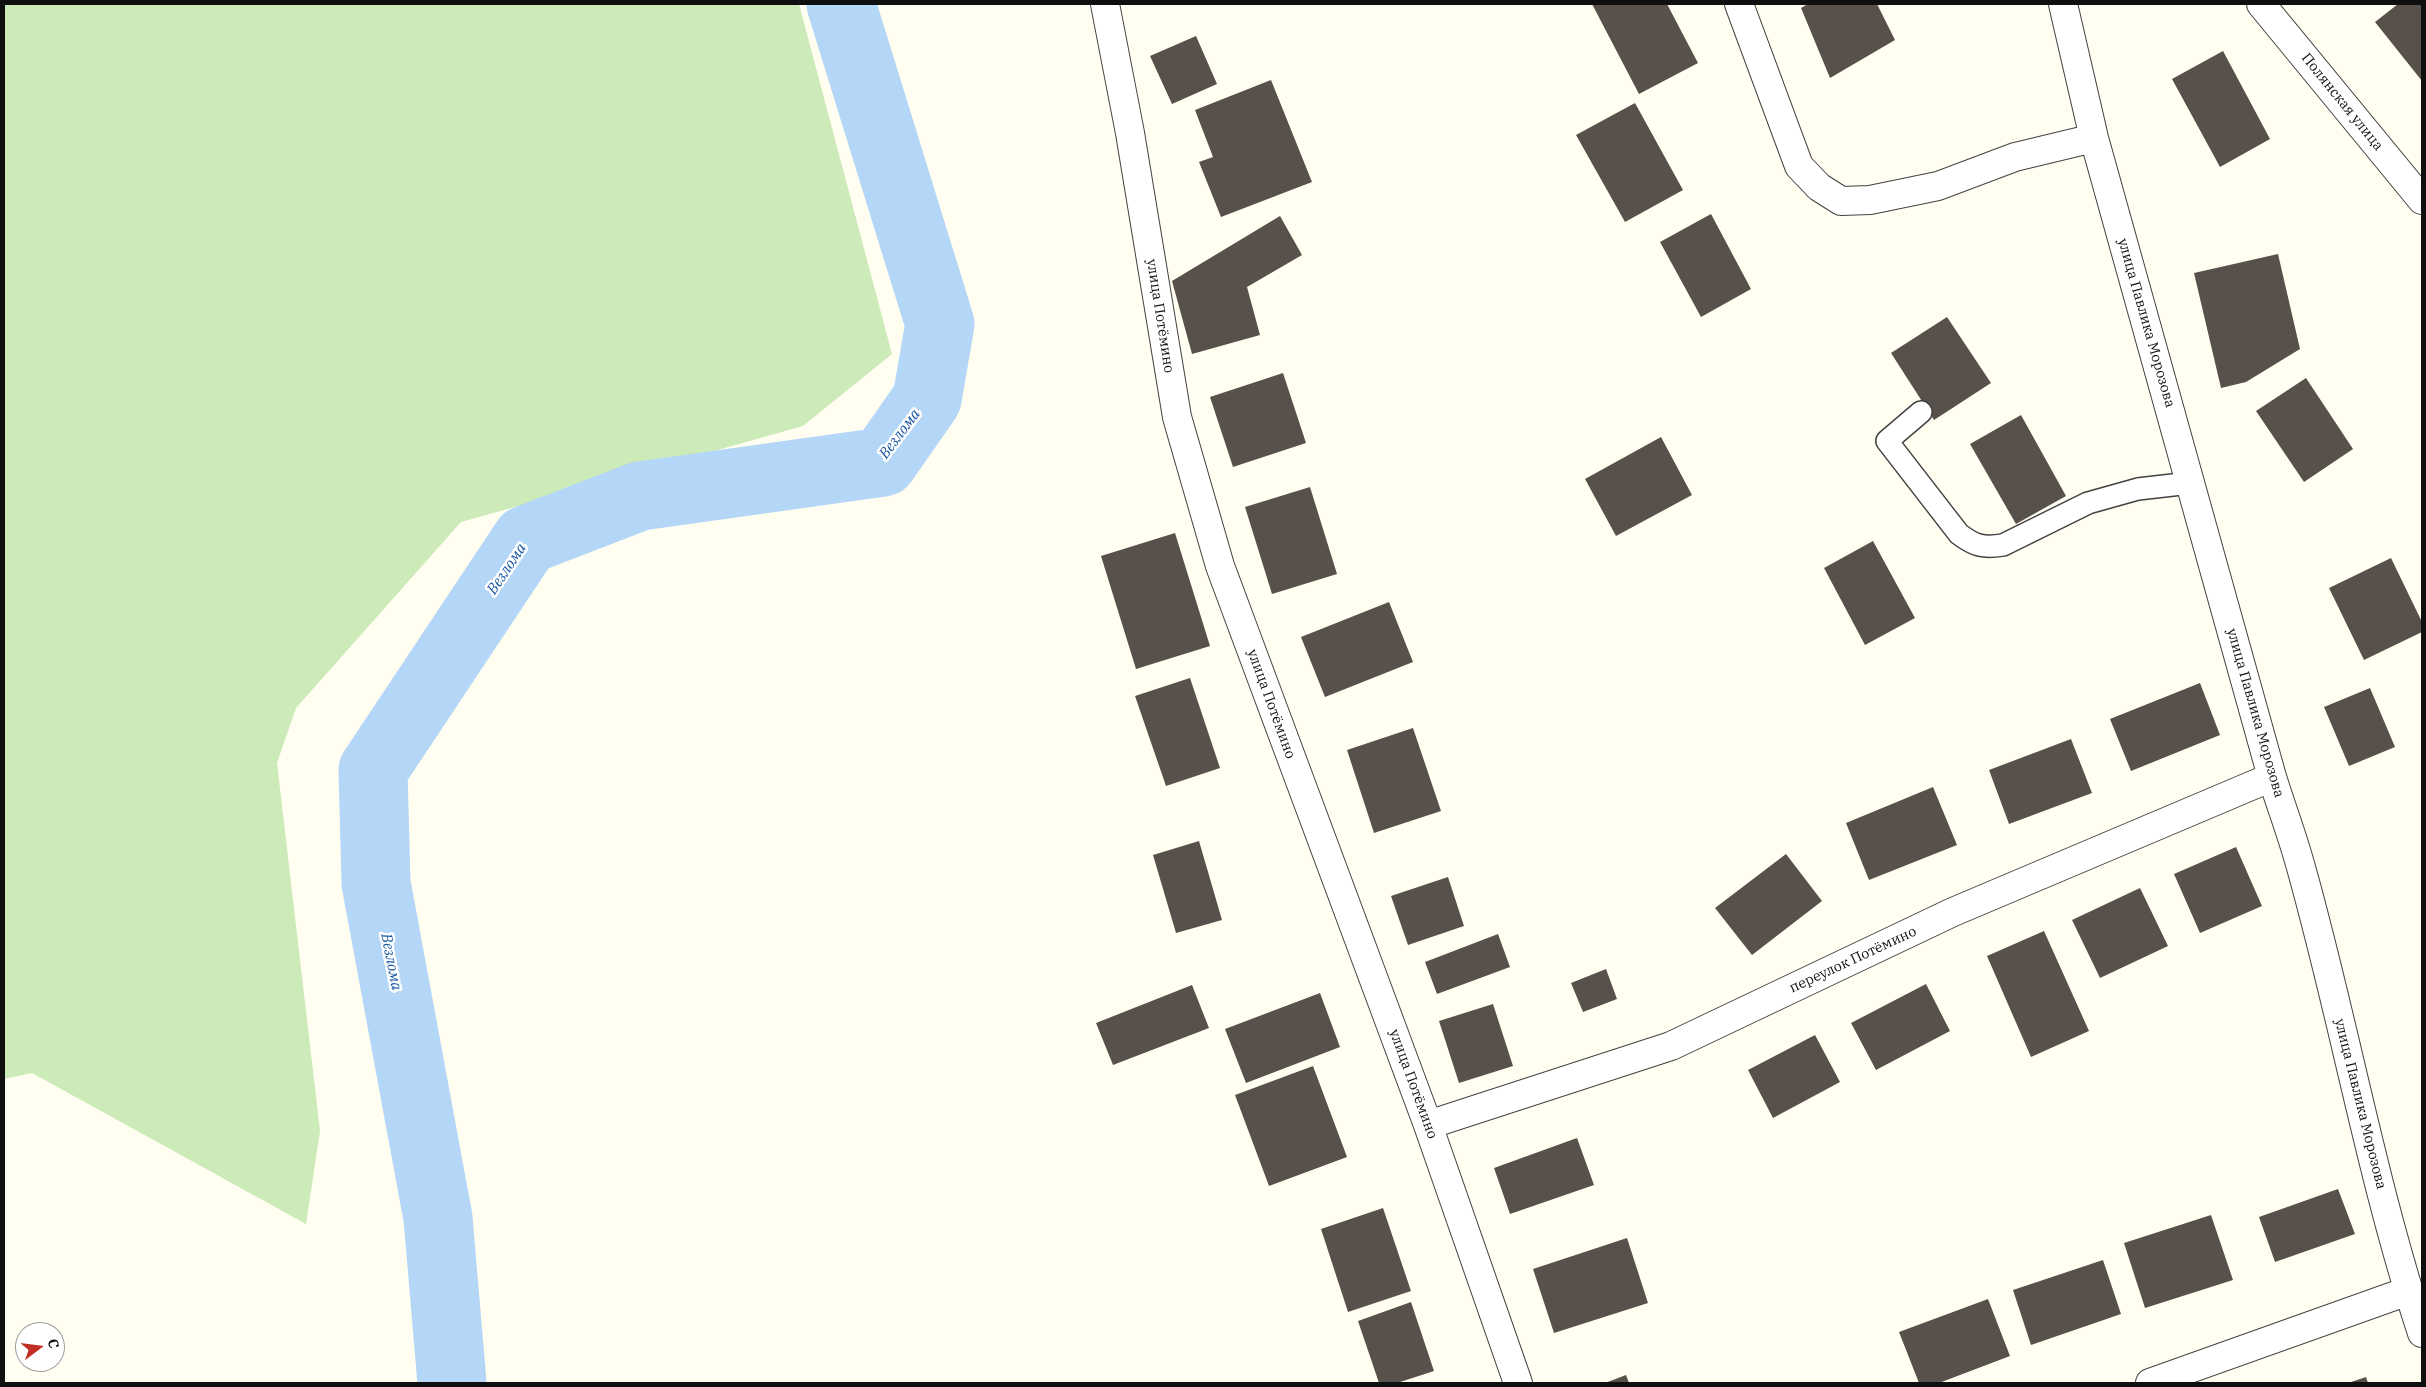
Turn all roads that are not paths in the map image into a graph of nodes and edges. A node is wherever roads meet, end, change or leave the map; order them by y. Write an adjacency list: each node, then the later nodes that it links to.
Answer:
1 (1105, 4): 10 (street, улица Потёмино)
2 (1739, 4): 5 (street)
3 (2064, 4): 5 (street, улица Павлика Морозова)
4 (2262, 4): 6 (street, Полянская улица)
5 (2094, 138): 8 (street, улица Павлика Морозова)
6 (2422, 200)
7 (1921, 412): 8 (lane)
8 (2190, 483): 9 (street, улица Павлика Морозова)
9 (2272, 777): 10 (street, переулок Потёмино); 11 (street, улица Павлика Морозова)
10 (1428, 1125): 13 (street, улица Потёмино)
11 (2408, 1291): 12 (street, улица Павлика Морозова); 14 (street)
12 (2422, 1333)
13 (1518, 1383)
14 (2150, 1383)

